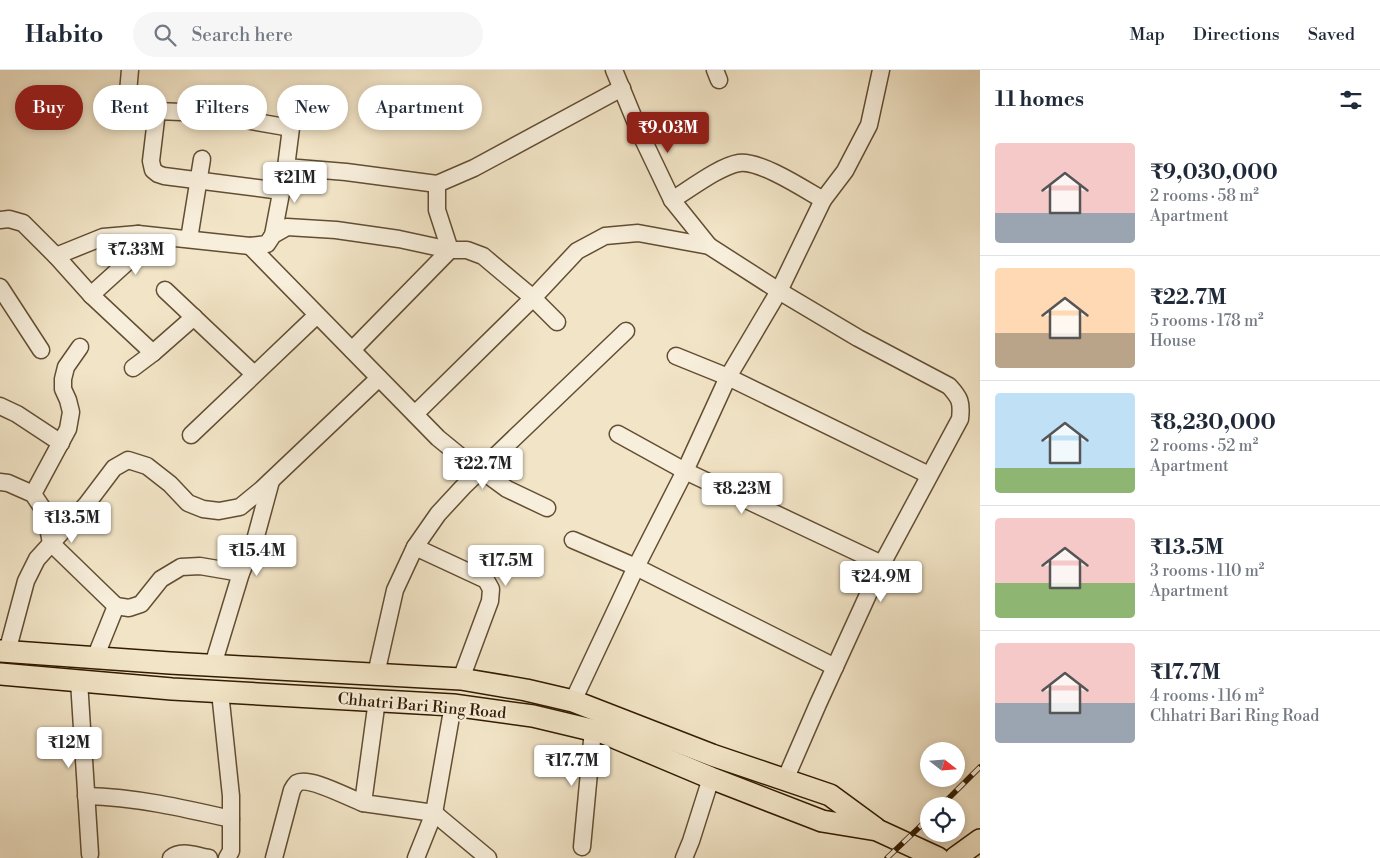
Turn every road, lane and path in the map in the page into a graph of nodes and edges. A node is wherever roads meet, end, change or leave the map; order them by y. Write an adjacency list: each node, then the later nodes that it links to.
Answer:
1 (130, 70): 4 (street)
2 (614, 70): 5 (street)
3 (881, 70): 14 (street)
4 (129, 85)
5 (622, 88): 11 (street); 13 (street)
6 (167, 112): 9 (street)
7 (155, 130): 10 (street)
8 (202, 159): 10 (street)
9 (286, 167): 11 (street); 12 (street)
10 (199, 181): 12 (street); 18 (street)
11 (437, 184): 21 (street)
12 (281, 192): 17 (street)
13 (672, 200): 14 (street); 20 (street)
14 (823, 200): 25 (street)
15 (0, 220): 22 (street)
16 (138, 234): 18 (street); 22 (street); 26 (street)
17 (273, 235): 19 (street); 21 (street)
18 (189, 240): 19 (street)
19 (250, 246): 28 (street)
20 (709, 246): 25 (street); 27 (street)
21 (450, 250): 27 (street); 34 (street)
22 (56, 256): 26 (street)
23 (0, 287): 33 (street)
24 (165, 290): 29 (street)
25 (779, 292): 39 (street); 48 (street)
26 (92, 295): 35 (street)
27 (533, 298): 30 (street); 42 (street)
28 (317, 315): 34 (street); 38 (street)
29 (194, 317): 35 (street); 38 (street)
30 (557, 322)
31 (626, 331): 46 (street)
32 (80, 347): 45 (street)
33 (41, 350)
34 (352, 350): 40 (street)
35 (153, 353): 37 (street)
36 (676, 356): 39 (street)
37 (133, 368)
38 (254, 374): 44 (street)
39 (728, 377): 47 (street); 48 (street)
40 (380, 378): 42 (street); 49 (street)
41 (0, 406): 45 (street)
42 (415, 414): 46 (street)
43 (618, 434): 47 (street)
44 (191, 435)
45 (61, 443): 51 (street)
46 (481, 470): 52 (street); 55 (street)
47 (685, 470): 56 (street); 57 (street)
48 (929, 475): 56 (street)
49 (271, 481): 54 (street); 58 (street)
50 (0, 482): 51 (street)
51 (33, 494): 54 (street)
52 (546, 508)
53 (573, 540): 57 (street)
54 (51, 542): 59 (street); 60 (street)
55 (415, 547): 65 (street); 66 (street)
56 (882, 564): 63 (street)
57 (636, 567): 63 (street); 70 (street)
58 (241, 573): 59 (street); 62 (street)
59 (116, 606): 61 (street)
60 (4, 651): 61 (main road)
61 (94, 658): 62 (main road)
62 (213, 665): 65 (main road)
63 (836, 666): 74 (street)
64 (0, 674): 67 (main road, Chhatri Bari Ring Road)
65 (376, 674): 66 (main road)
66 (462, 679): 70 (main road)
67 (79, 681): 68 (main road, Chhatri Bari Ring Road); 75 (street)
68 (220, 692): 69 (main road, Chhatri Bari Ring Road); 78 (street)
69 (377, 700): 71 (main road, Chhatri Bari Ring Road); 76 (street)
70 (573, 701): 74 (main road)
71 (453, 705): 72 (main road, Chhatri Bari Ring Road); 77 (street)
72 (593, 730): 73 (main road, Chhatri Bari Ring Road); 81 (street)
73 (711, 778): 79 (main road, Chhatri Bari Ring Road); 89 (street)
74 (785, 780): 79 (main road)
75 (86, 796): 78 (street); 82 (street)
76 (363, 803): 77 (street); 86 (street)
77 (434, 814): 87 (street); 88 (street)
78 (231, 819): 85 (street)
79 (877, 830): 90 (main road, Chhatri Bari Ring Road)
80 (980, 840): 91 (main road)
81 (582, 847)
82 (90, 854)
83 (171, 858): 84 (street)
84 (209, 858)
85 (228, 858)
86 (274, 858)
87 (416, 858)
88 (488, 858)
89 (684, 858)
90 (938, 858)
91 (955, 858)

